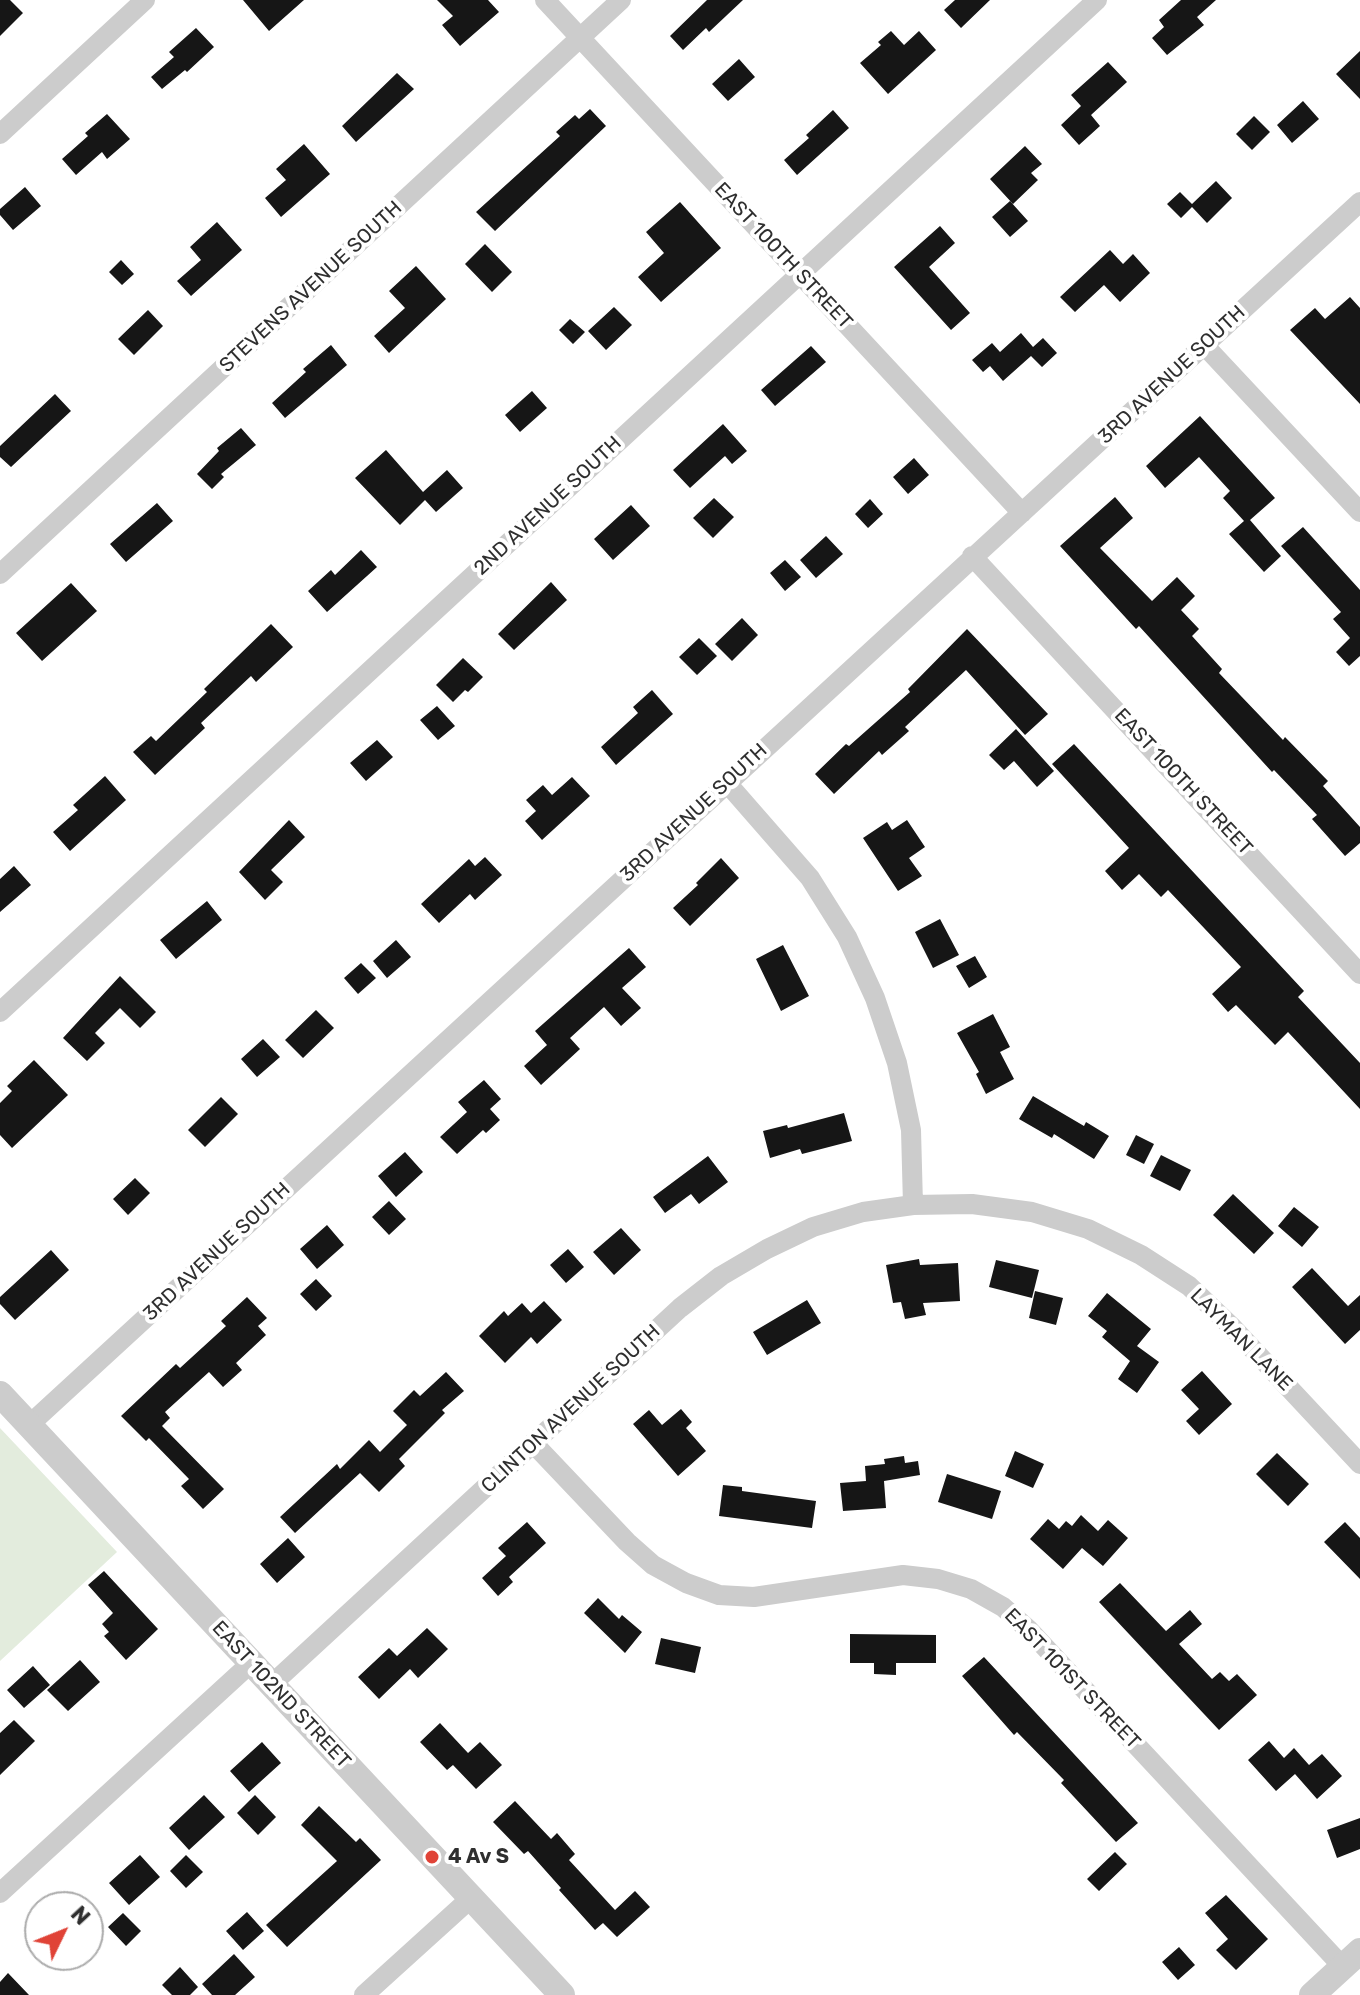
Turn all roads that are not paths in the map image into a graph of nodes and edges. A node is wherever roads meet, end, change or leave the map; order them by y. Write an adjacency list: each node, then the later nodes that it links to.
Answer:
1 (145, 0): 6 (street)
2 (545, 0): 5 (street, EAST 100TH STREET)
3 (621, 0): 5 (street, STEVENS AVENUE SOUTH)
4 (1097, 0): 8 (street, 2ND AVENUE SOUTH)
5 (580, 38): 8 (street, EAST 100TH STREET); 13 (street, STEVENS AVENUE SOUTH)
6 (0, 134)
7 (1360, 202): 9 (street, 3RD AVENUE SOUTH)
8 (800, 274): 11 (street, EAST 100TH STREET); 16 (street, 2ND AVENUE SOUTH)
9 (1204, 345): 10 (street); 11 (street, 3RD AVENUE SOUTH)
10 (1360, 512)
11 (1022, 513): 12 (street, 3RD AVENUE SOUTH)
12 (972, 556): 14 (street, 3RD AVENUE SOUTH); 15 (street, EAST 100TH STREET)
13 (0, 574)
14 (727, 783): 17 (street); 19 (street, 3RD AVENUE SOUTH)
15 (1360, 974)
16 (0, 1012)
17 (913, 1205): 20 (street, CLINTON AVENUE SOUTH); 21 (street, LAYMAN LANE)
18 (0, 1394): 19 (street, EAST 102ND STREET)
19 (29, 1425): 22 (street, EAST 102ND STREET)
20 (533, 1443): 23 (street, CLINTON AVENUE SOUTH); 26 (street, EAST 101ST STREET)
21 (1360, 1464)
22 (251, 1663): 23 (street, EAST 102ND STREET); 24 (street)
23 (271, 1685): 25 (street, EAST 102ND STREET)
24 (0, 1893)
25 (471, 1898): 27 (street); 28 (street, EAST 102ND STREET)
26 (1351, 1959): 29 (street)
27 (364, 1995)
28 (562, 1995)
29 (1312, 1995)

